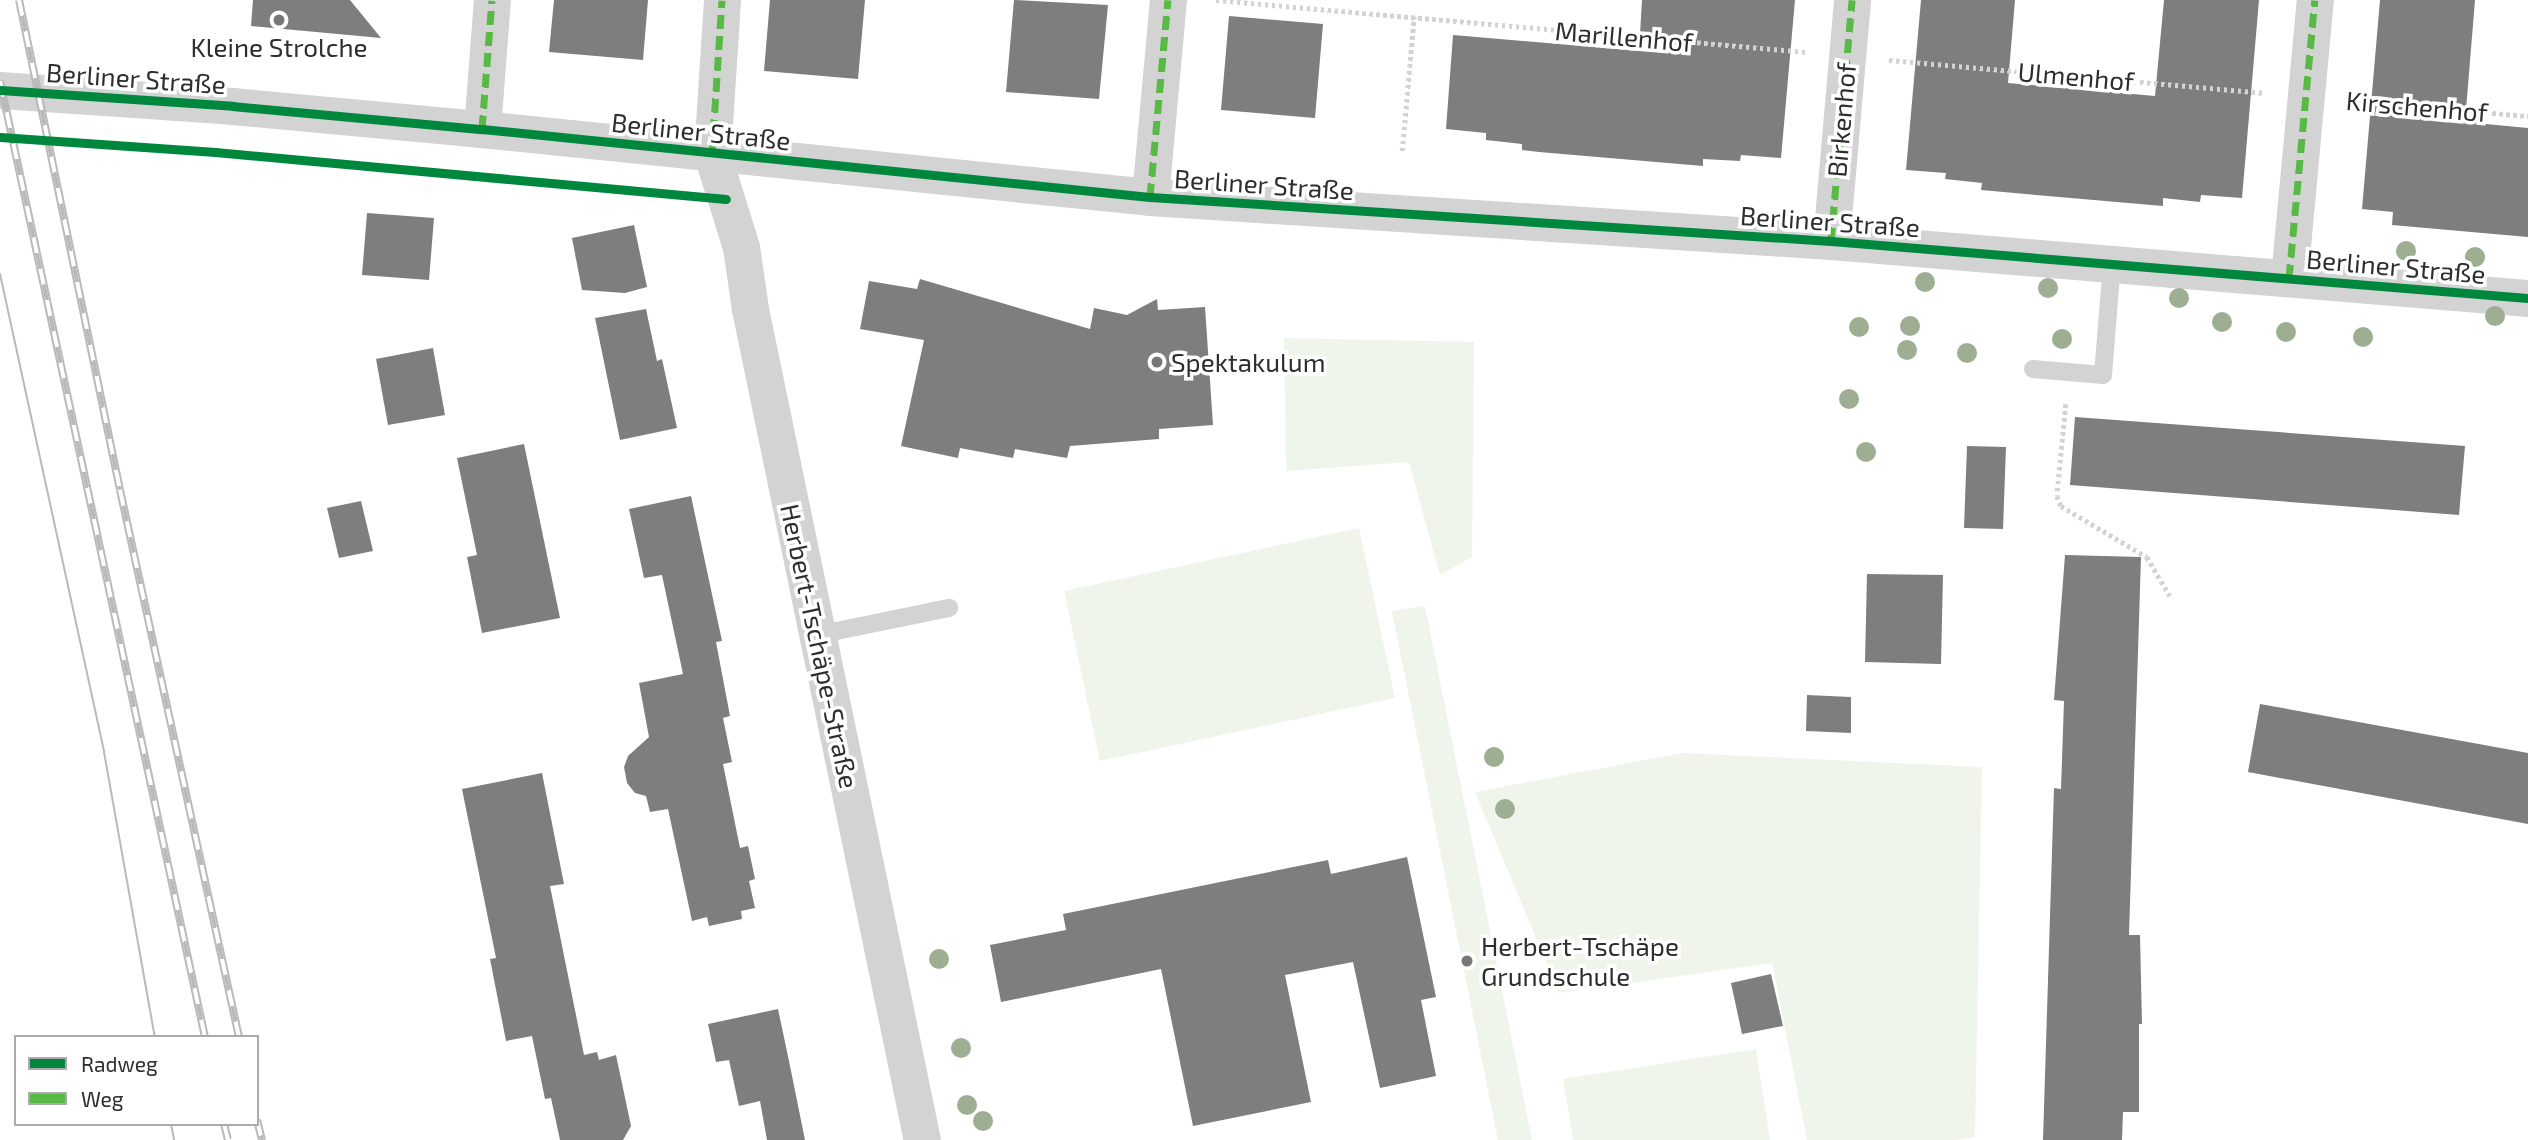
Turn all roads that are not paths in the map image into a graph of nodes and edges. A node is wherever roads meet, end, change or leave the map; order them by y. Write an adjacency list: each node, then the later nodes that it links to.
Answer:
1 (492, 0): 7 (street)
2 (722, 0): 8 (street)
3 (1168, 0): 9 (street)
4 (1852, 0): 10 (street, Birkenhof)
5 (2315, 0): 12 (street)
6 (0, 90): 7 (street, Berliner Straße)
7 (482, 129): 8 (street, Berliner Straße)
8 (712, 154): 9 (street, Berliner Straße); 16 (street, Herbert-Tschäpe-Straße)
9 (1150, 197): 10 (street, Berliner Straße)
10 (1831, 241): 11 (street, Berliner Straße)
11 (2112, 264): 12 (street, Berliner Straße); 14 (lane)
12 (2289, 278): 13 (street, Berliner Straße)
13 (2528, 298)
14 (2033, 369)
15 (949, 608): 16 (lane)
16 (817, 635): 17 (street, Herbert-Tschäpe-Straße)
17 (922, 1140)

